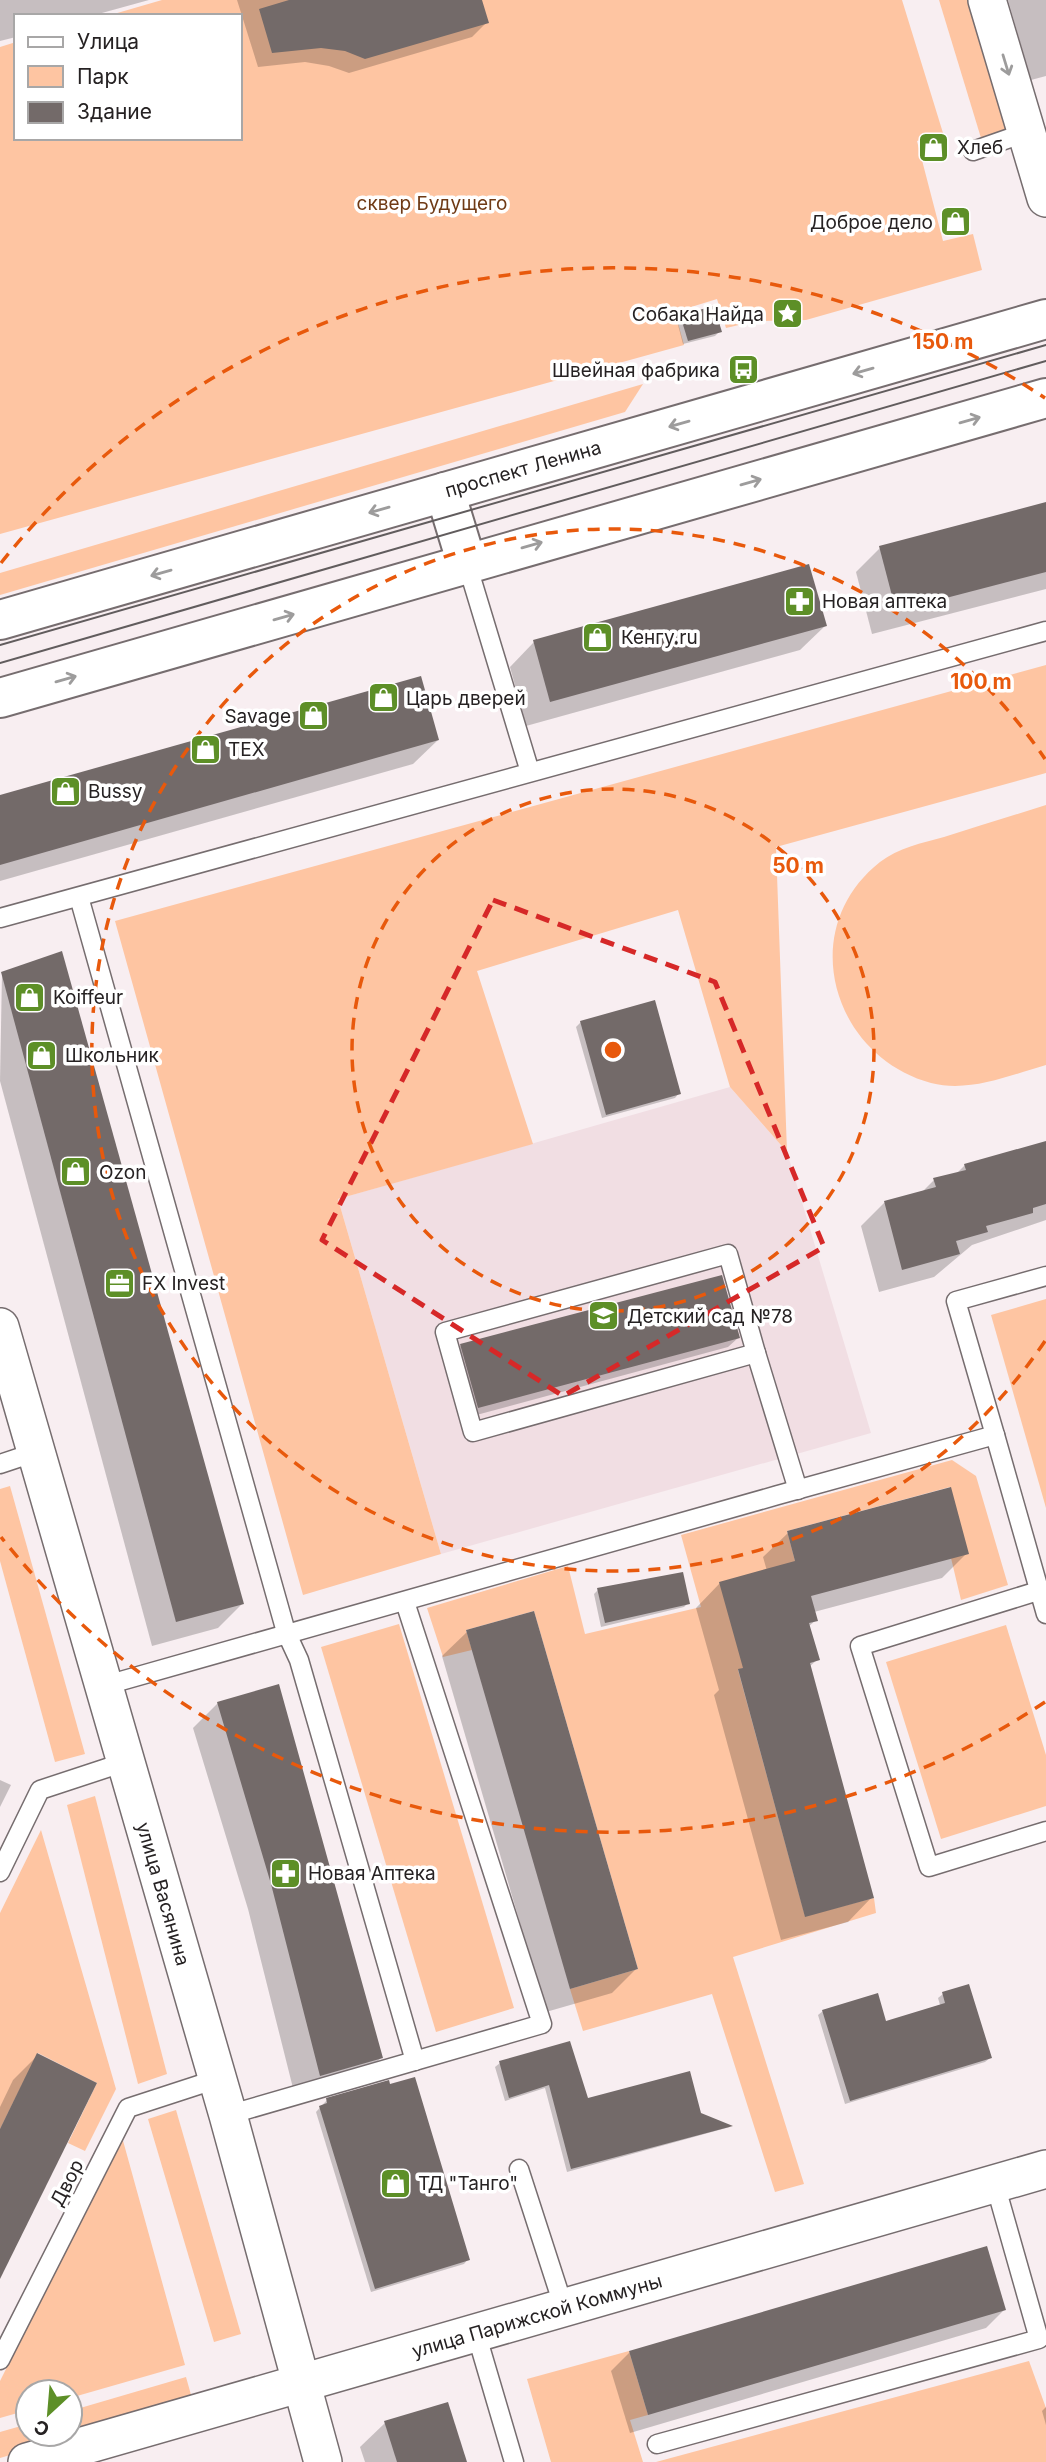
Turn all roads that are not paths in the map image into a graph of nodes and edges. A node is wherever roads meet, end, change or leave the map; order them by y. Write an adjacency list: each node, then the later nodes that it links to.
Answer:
1 (987, 0): 2 (street, one-way to 2)
2 (1027, 132): 3 (lane); 4 (street)
3 (973, 151)
4 (1046, 198)
5 (1046, 318): 7 (highway, проспект Ленина, one-way to 7)
6 (1046, 398): 8 (highway, one-way to 6)
7 (445, 492): 8 (highway); 9 (highway, проспект Ленина, one-way to 9)
8 (467, 564): 11 (highway, one-way to 8); 12 (lane)
9 (0, 620)
10 (1046, 631): 12 (lane)
11 (0, 698)
12 (530, 772): 13 (lane)
13 (79, 897): 14 (lane); 25 (lane)
14 (0, 918)
15 (1046, 1276): 18 (lane)
16 (0, 1327): 19 (street, улица Васянина)
17 (756, 1353): 17 (lane); 21 (lane)
18 (995, 1436): 21 (lane); 22 (lane)
19 (36, 1452): 20 (lane); 26 (street, улица Васянина)
20 (0, 1464)
21 (798, 1490): 23 (lane)
22 (1038, 1591): 24 (lane); 28 (lane)
23 (405, 1602): 25 (lane); 30 (lane)
24 (1046, 1614)
25 (286, 1632): 26 (lane); 30 (lane)
26 (103, 1686): 27 (street, улица Васянина)
27 (125, 1762): 29 (lane); 31 (street, улица Васянина)
28 (1046, 1831)
29 (0, 1872)
30 (415, 2062): 32 (lane)
31 (217, 2079): 32 (street, улица Васянина); 38 (lane, Двор)
32 (228, 2115): 39 (street, улица Васянина)
33 (519, 2169): 36 (lane)
34 (1046, 2169): 35 (street, улица Парижской Коммуны)
35 (995, 2184): 36 (street, улица Парижской Коммуны); 40 (lane)
36 (564, 2308): 37 (street, улица Парижской Коммуны)
37 (476, 2333): 39 (street, улица Парижской Коммуны); 43 (lane)
38 (0, 2360)
39 (300, 2383): 41 (street, улица Парижской Коммуны); 42 (street, улица Васянина)
40 (657, 2444)
41 (39, 2460)
42 (323, 2462)
43 (514, 2462)

